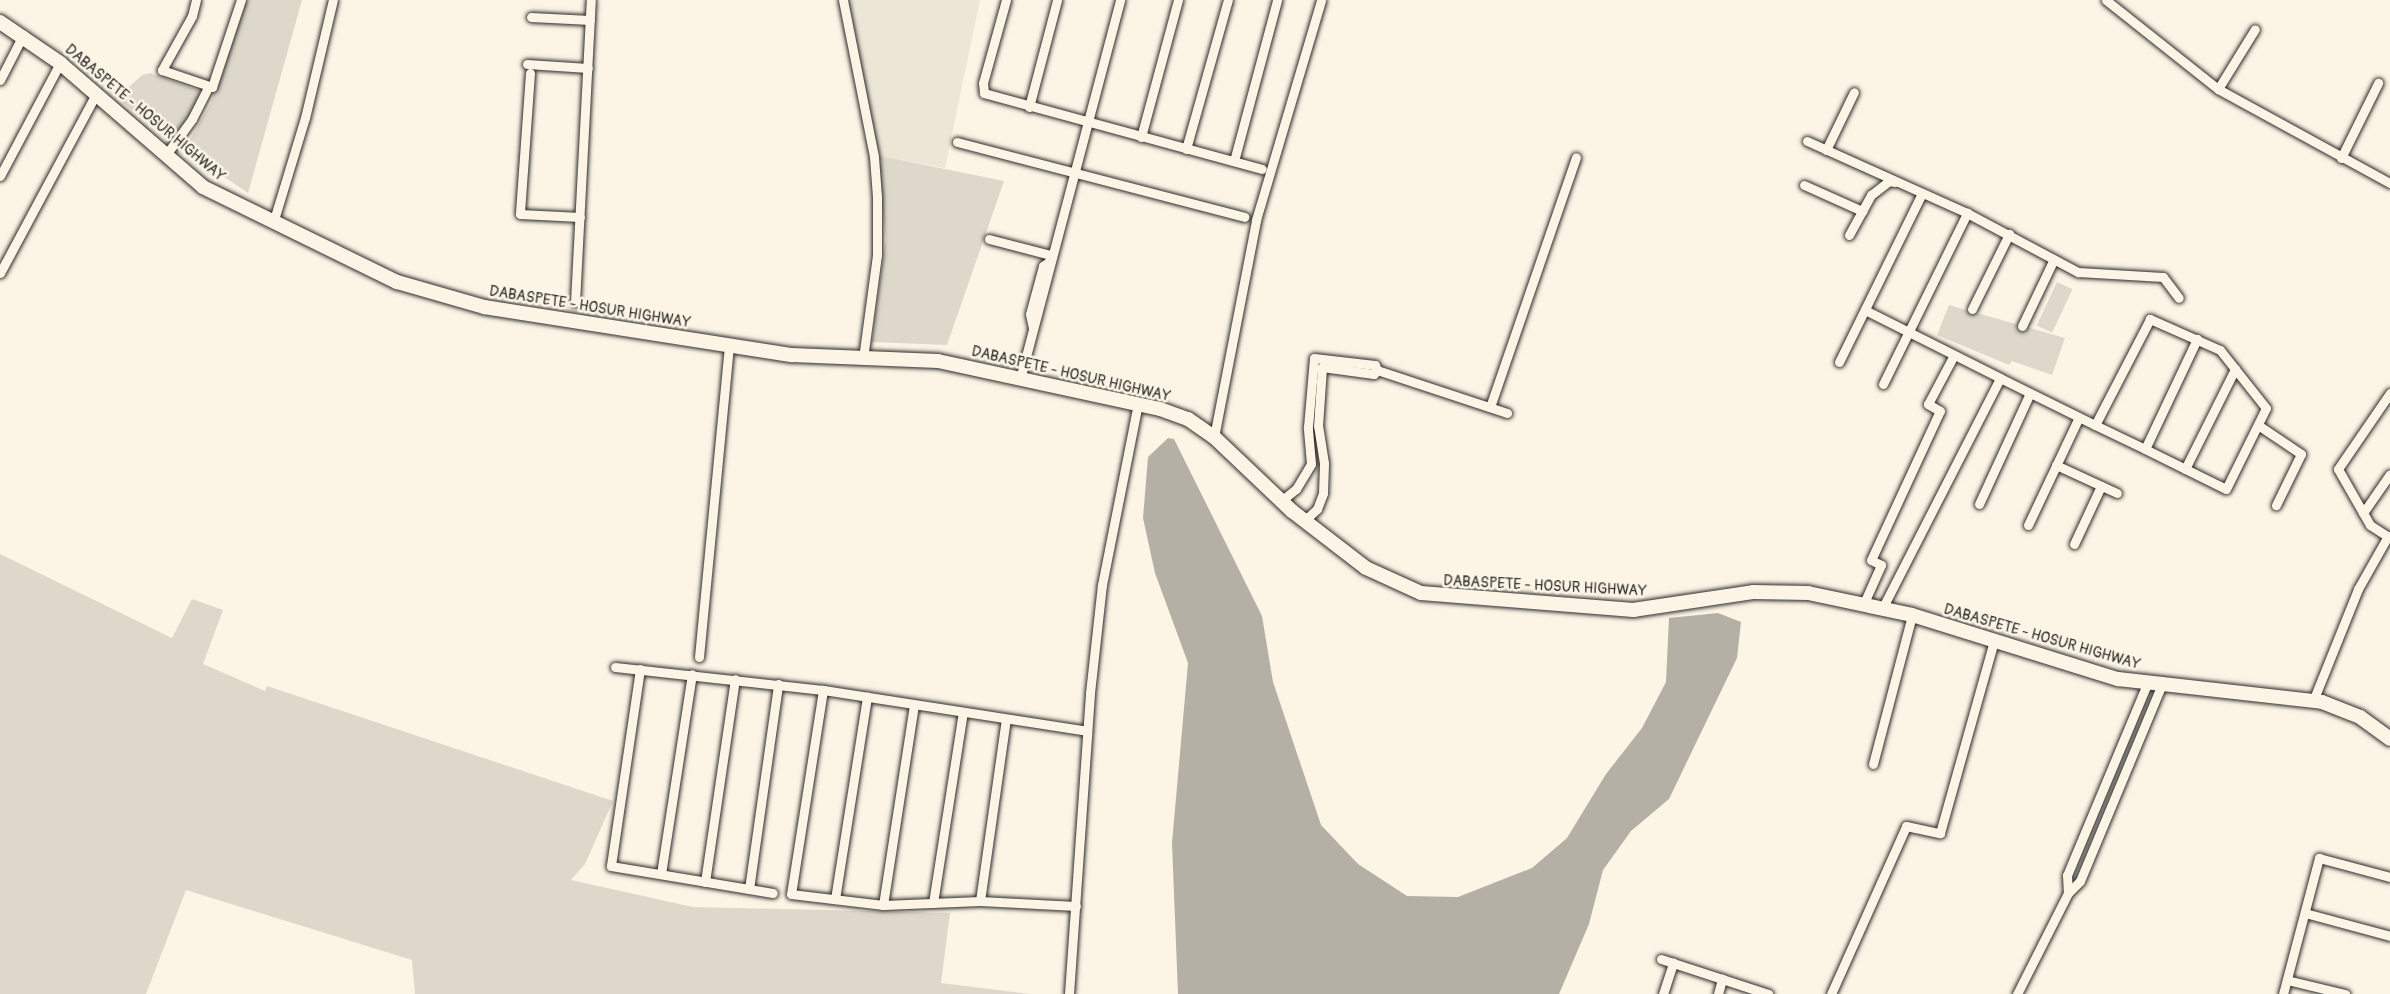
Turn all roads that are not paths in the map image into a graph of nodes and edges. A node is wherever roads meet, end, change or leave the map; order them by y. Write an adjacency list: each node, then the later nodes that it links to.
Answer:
1 (196, 0): 23 (street)
2 (242, 0): 23 (street)
3 (333, 0): 49 (street)
4 (591, 0): 15 (street)
5 (843, 0): 65 (street)
6 (1006, 0): 27 (street)
7 (1057, 0): 27 (street)
8 (1120, 0): 28 (street)
9 (1178, 0): 29 (street)
10 (1228, 0): 32 (street)
11 (1277, 0): 37 (street)
12 (1321, 0): 80 (street)
13 (2106, 0): 24 (street)
14 (531, 17): 15 (street)
15 (590, 20): 20 (street)
16 (0, 22): 18 (highway, DABASPETE - HOSUR HIGHWAY)
17 (2255, 29): 24 (street)
18 (24, 35): 19 (highway, DABASPETE - HOSUR HIGHWAY); 21 (street)
19 (60, 63): 26 (highway, DABASPETE - HOSUR HIGHWAY); 40 (street)
20 (588, 68): 47 (street); 47 (street)
21 (0, 80)
22 (2378, 83): 36 (street)
23 (209, 86): 34 (street)
24 (2218, 89): 36 (street)
25 (1854, 92): 33 (street)
26 (96, 94): 34 (highway, DABASPETE - HOSUR HIGHWAY); 55 (street)
27 (1029, 106): 28 (street)
28 (1088, 122): 29 (street); 39 (street)
29 (1141, 137): 32 (street)
30 (1807, 141): 33 (street)
31 (957, 142): 39 (street)
32 (1186, 149): 37 (street)
33 (1826, 150): 42 (street)
34 (168, 152): 49 (highway, DABASPETE - HOSUR HIGHWAY)
35 (1576, 157): 75 (street)
36 (2341, 158): 41 (street)
37 (1234, 161): 38 (street)
38 (1262, 169)
39 (1074, 172): 48 (street); 53 (street)
40 (0, 176)
41 (2390, 183)
42 (1903, 184): 44 (street); 45 (street)
43 (1804, 185): 45 (street)
44 (1922, 193): 46 (street); 59 (street)
45 (1862, 211): 51 (street)
46 (1967, 213): 50 (street); 61 (street)
47 (580, 217): 57 (street)
48 (1244, 218)
49 (273, 223): 63 (highway, DABASPETE - HOSUR HIGHWAY)
50 (2009, 234): 54 (street); 58 (street)
51 (1849, 235)
52 (989, 239): 53 (street)
53 (1051, 258): 70 (street)
54 (2054, 259): 56 (street); 60 (street)
55 (0, 273)
56 (2179, 298)
57 (575, 302)
58 (1972, 309)
59 (1865, 310): 61 (street); 66 (street)
60 (2022, 326)
61 (1911, 333): 64 (street); 71 (street)
62 (2197, 339): 67 (street); 79 (street); 81 (street)
63 (729, 345): 65 (highway, DABASPETE - HOSUR HIGHWAY); 99 (street)
64 (1954, 355): 69 (street); 95 (street)
65 (863, 358): 70 (highway, DABASPETE - HOSUR HIGHWAY)
66 (1839, 362)
67 (2235, 369): 78 (street); 83 (street)
68 (1377, 370): 75 (street); 87 (street); 91 (street)
69 (2000, 378): 72 (street); 96 (street)
70 (1020, 379): 74 (highway, DABASPETE - HOSUR HIGHWAY)
71 (1883, 384)
72 (2030, 393): 77 (street); 88 (street)
73 (2390, 393): 90 (street)
74 (1138, 404): 80 (highway, DABASPETE - HOSUR HIGHWAY); 113 (street)
75 (1490, 407): 76 (street)
76 (1507, 413)
77 (2079, 417): 79 (street); 82 (street)
78 (2258, 424): 83 (street); 89 (street)
79 (2096, 425): 81 (street)
80 (1214, 437): 87 (highway, DABASPETE - HOSUR HIGHWAY)
81 (2145, 449): 83 (street)
82 (2056, 465): 85 (street); 92 (street)
83 (2186, 469)
84 (2390, 474): 90 (street)
85 (2101, 486): 86 (street); 94 (street)
86 (2117, 493)
87 (1281, 501): 91 (highway, DABASPETE - HOSUR HIGHWAY)
88 (1979, 504)
89 (2276, 505)
90 (2363, 513): 93 (street)
91 (1304, 521): 95 (highway, DABASPETE - HOSUR HIGHWAY)
92 (2028, 525)
93 (2389, 537): 109 (street)
94 (2074, 544)
95 (1864, 603): 96 (highway, DABASPETE - HOSUR HIGHWAY)
96 (1883, 607): 97 (highway, DABASPETE - HOSUR HIGHWAY)
97 (1912, 615): 98 (highway, DABASPETE - HOSUR HIGHWAY); 115 (street)
98 (1994, 641): 105 (highway, DABASPETE - HOSUR HIGHWAY); 137 (street)
99 (699, 657)
100 (615, 667): 101 (street)
101 (640, 669): 102 (street); 116 (street)
102 (692, 674): 103 (street); 116 (street)
103 (735, 679): 104 (street); 118 (street)
104 (778, 684): 107 (street); 119 (street)
105 (2146, 684): 106 (highway, DABASPETE - HOSUR HIGHWAY); 121 (street)
106 (2162, 686): 109 (highway, DABASPETE - HOSUR HIGHWAY); 121 (street)
107 (823, 690): 108 (street); 122 (street)
108 (867, 697): 110 (street); 122 (street)
109 (2313, 700): 114 (highway, DABASPETE - HOSUR HIGHWAY)
110 (914, 704): 111 (street); 125 (street)
111 (963, 712): 112 (street); 124 (street)
112 (1006, 719): 113 (street); 123 (street)
113 (1087, 731): 126 (street)
114 (2390, 739)
115 (1873, 764)
116 (661, 874): 118 (street)
117 (2390, 877): 127 (street)
118 (705, 882): 119 (street)
119 (749, 890): 120 (street)
120 (773, 893)
121 (2068, 893): 138 (street)
122 (836, 899): 125 (street)
123 (980, 901): 124 (street); 126 (street)
124 (933, 903): 125 (street)
125 (883, 904)
126 (1076, 906): 133 (street)
127 (2305, 914): 128 (street); 132 (street)
128 (2390, 936)
129 (1661, 959): 130 (street)
130 (1673, 963): 131 (street); 134 (street)
131 (1722, 979): 135 (street); 136 (street)
132 (2287, 980): 139 (street); 140 (street)
133 (1068, 994)
134 (1664, 994)
135 (1718, 994)
136 (1768, 994)
137 (1831, 994)
138 (2017, 994)
139 (2283, 994)
140 (2346, 994)

